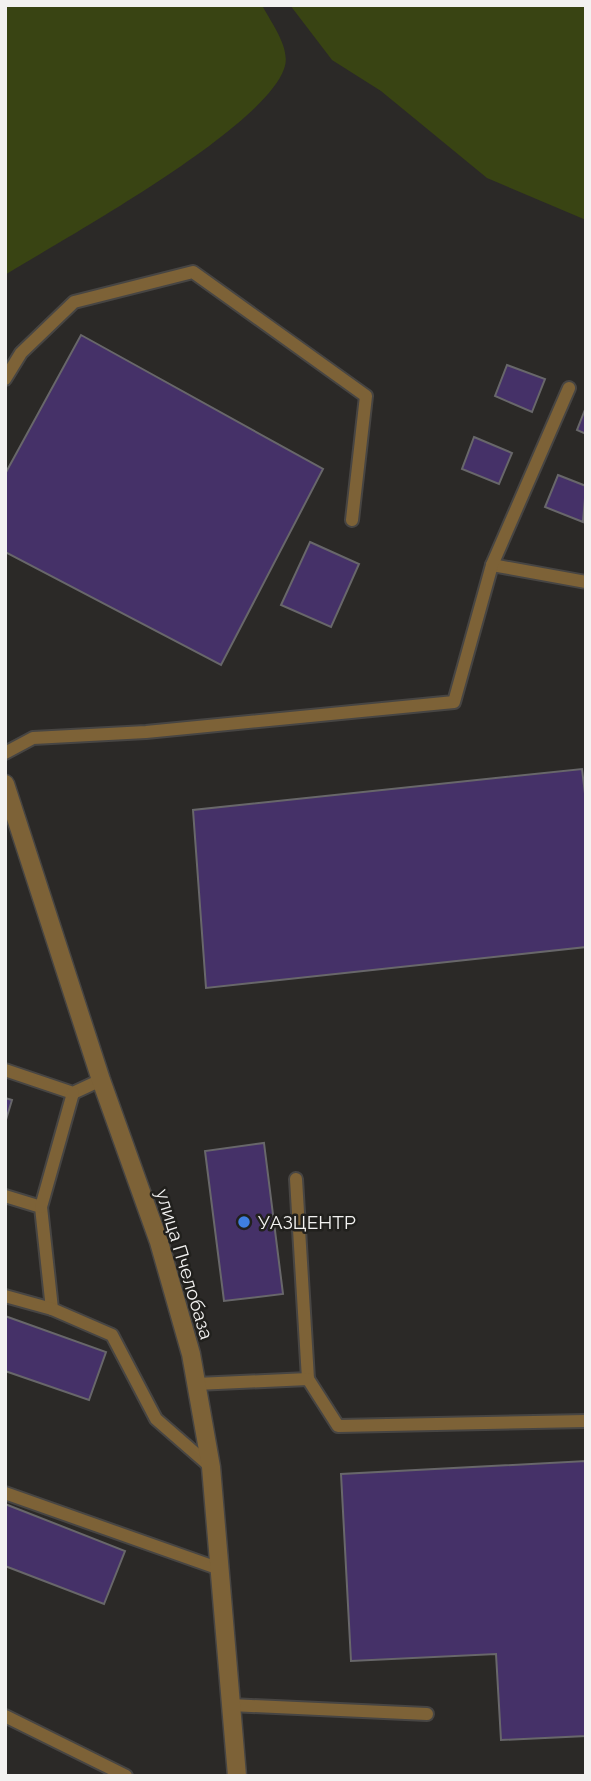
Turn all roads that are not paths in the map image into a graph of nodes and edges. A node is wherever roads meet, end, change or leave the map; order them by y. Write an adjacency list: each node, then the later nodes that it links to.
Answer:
1 (5, 379): 3 (lane)
2 (569, 388): 4 (lane)
3 (352, 520)
4 (492, 565): 5 (lane); 6 (lane)
5 (586, 582)
6 (5, 753)
7 (5, 784): 9 (street, улица Пчелобаза)
8 (5, 1070): 10 (lane)
9 (101, 1080): 10 (lane); 17 (street, улица Пчелобаза)
10 (73, 1093): 13 (lane)
11 (296, 1178): 16 (lane)
12 (5, 1196): 13 (lane)
13 (41, 1207): 15 (lane)
14 (5, 1296): 15 (lane)
15 (52, 1309): 19 (lane)
16 (308, 1379): 17 (lane); 18 (lane)
17 (197, 1384): 19 (street, улица Пчелобаза)
18 (586, 1421)
19 (211, 1466): 21 (street, улица Пчелобаза)
20 (5, 1493): 21 (lane)
21 (220, 1569): 22 (street, улица Пчелобаза)
22 (231, 1705): 23 (lane); 26 (street, улица Пчелобаза)
23 (427, 1714)
24 (5, 1716): 25 (lane)
25 (126, 1776)
26 (237, 1776)

